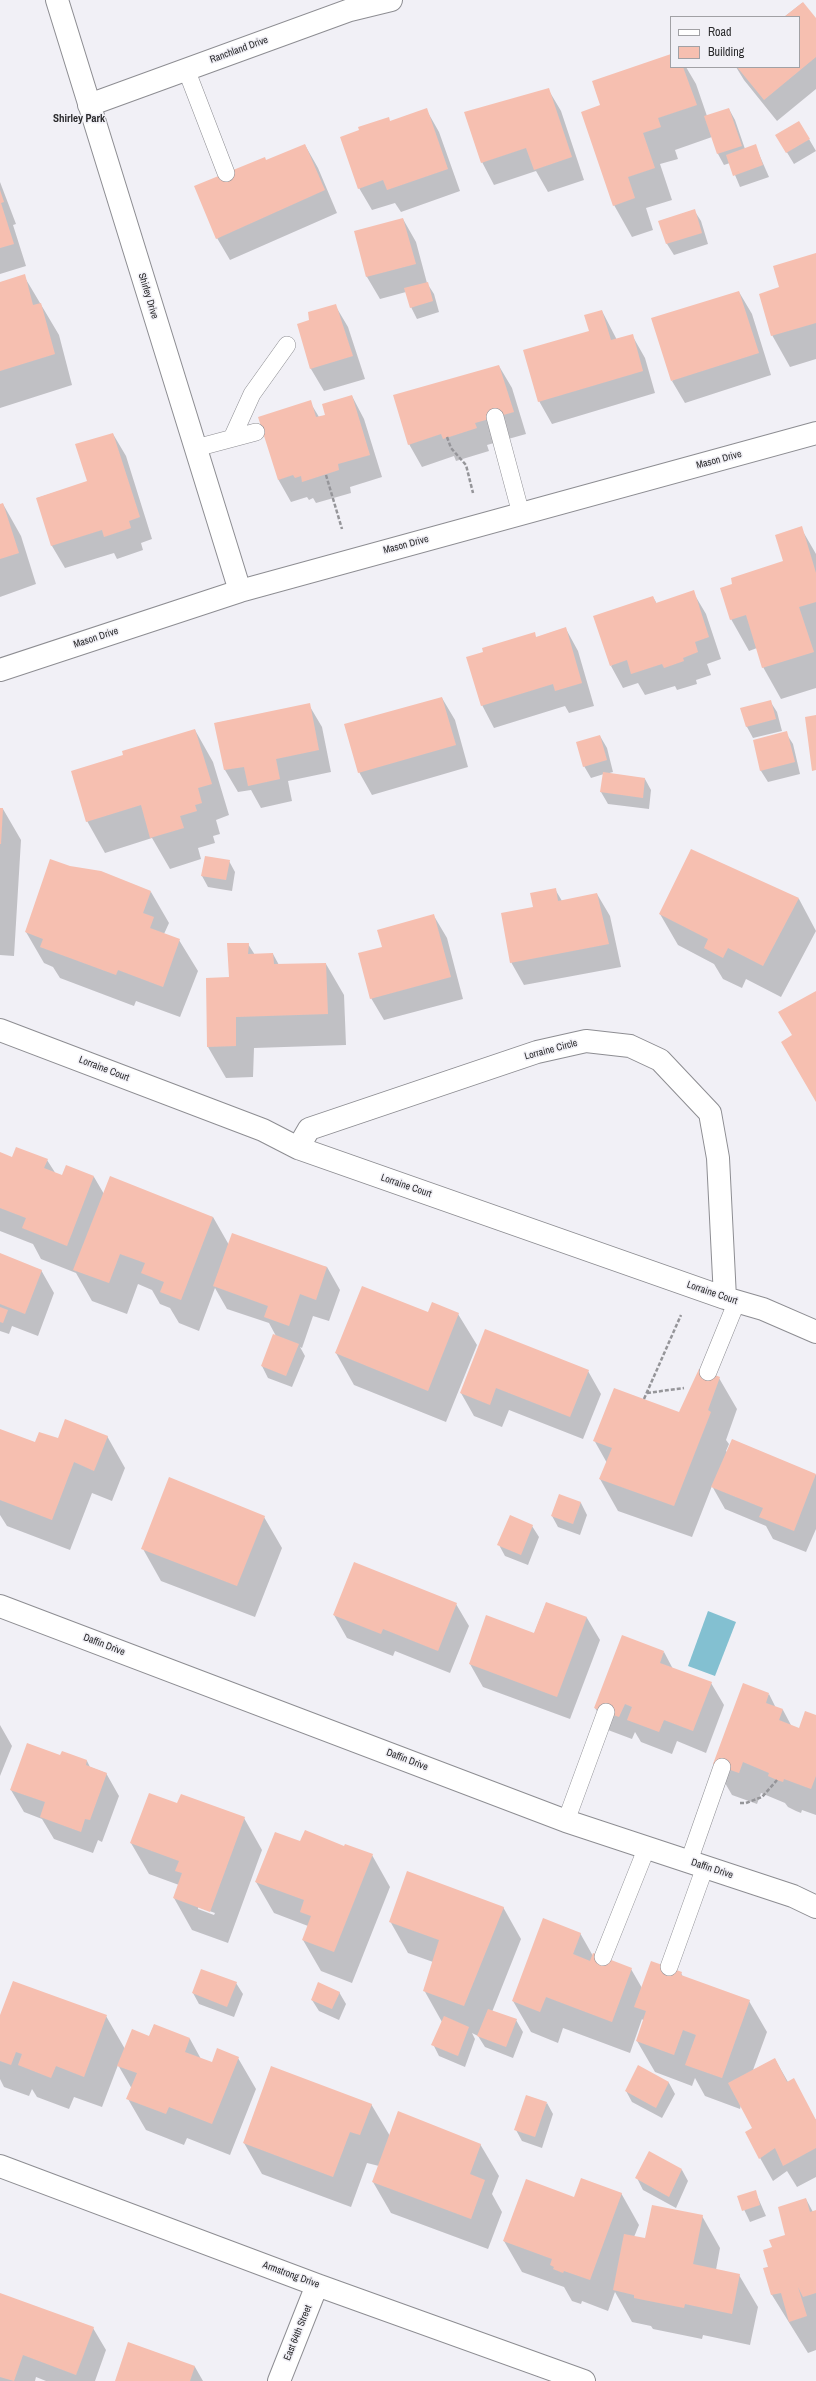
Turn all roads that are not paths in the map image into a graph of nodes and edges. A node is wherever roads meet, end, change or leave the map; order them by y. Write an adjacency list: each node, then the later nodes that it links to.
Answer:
1 (57, 0): 4 (street, Shirley Drive)
2 (391, 0): 3 (street, Ranchland Drive)
3 (186, 70): 4 (street, Ranchland Drive); 5 (lane)
4 (89, 105): 11 (street, Shirley Drive)
5 (226, 173)
6 (286, 345): 10 (lane)
7 (496, 417): 12 (lane)
8 (256, 432): 10 (lane)
9 (816, 433): 12 (street, Mason Drive)
10 (232, 438): 11 (lane)
11 (196, 448): 13 (street, Shirley Drive)
12 (521, 514): 13 (street, Mason Drive)
13 (240, 591): 14 (street, Mason Drive)
14 (0, 670)
15 (0, 1030): 16 (street, Lorraine Court)
16 (298, 1148): 17 (street, Lorraine Court); 17 (street, Lorraine Circle)
17 (731, 1300): 18 (street, Lorraine Court); 19 (lane)
18 (816, 1332)
19 (708, 1372)
20 (0, 1606): 23 (street, Daffin Drive)
21 (606, 1712): 23 (lane)
22 (722, 1767): 25 (lane)
23 (566, 1821): 24 (street, Daffin Drive)
24 (648, 1847): 25 (street, Daffin Drive); 27 (lane)
25 (697, 1864): 26 (street, Daffin Drive); 28 (lane)
26 (816, 1907)
27 (603, 1957)
28 (668, 1967)
29 (0, 2166): 30 (street, Armstrong Drive)
30 (317, 2285): 31 (street, East 64th Street); 32 (street, Armstrong Drive)
31 (279, 2381)
32 (584, 2381)

